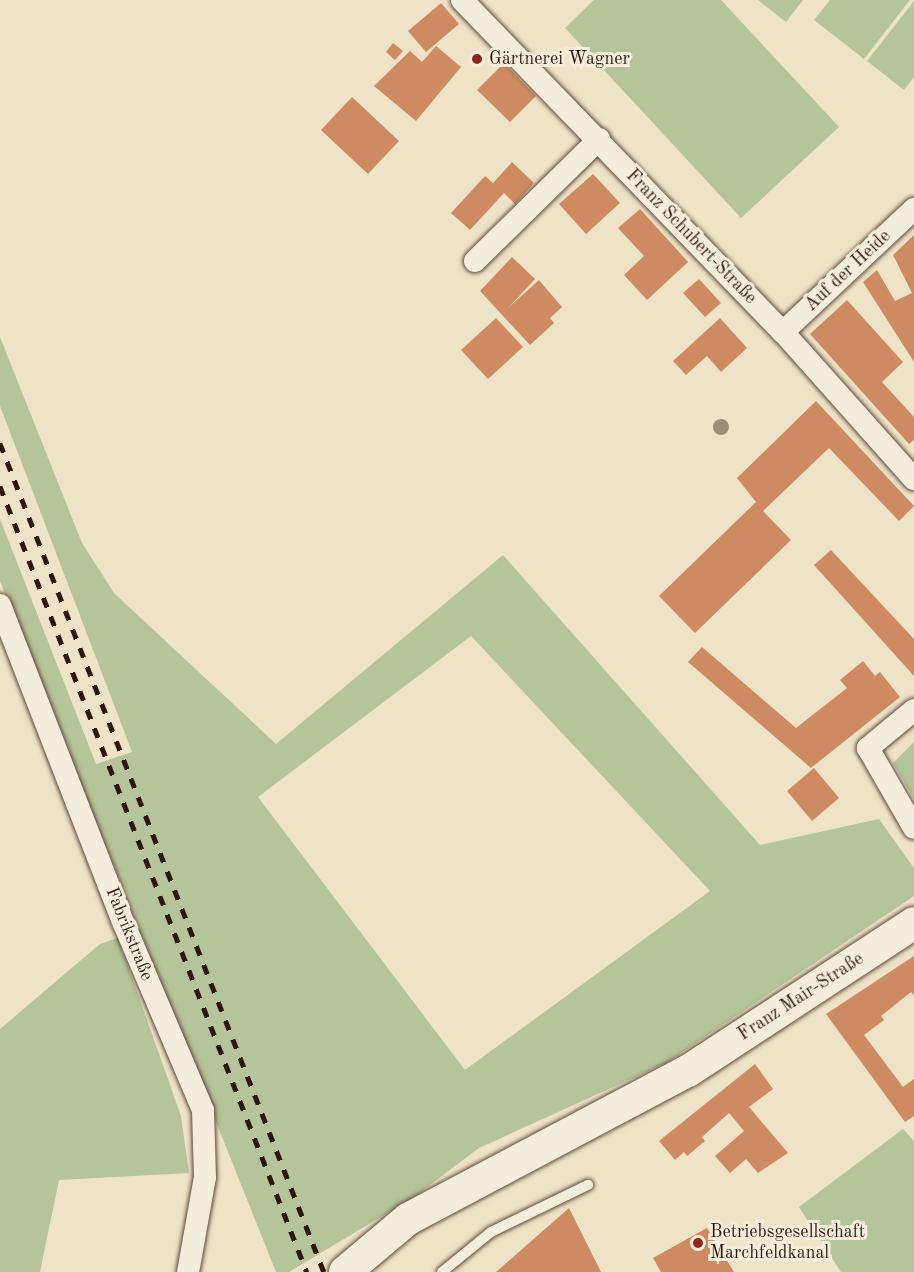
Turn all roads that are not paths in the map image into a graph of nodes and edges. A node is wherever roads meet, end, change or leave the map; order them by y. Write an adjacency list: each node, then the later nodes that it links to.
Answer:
1 (462, 0): 2 (street, Franz Schubert-Straße)
2 (599, 139): 4 (street); 5 (street, Franz Schubert-Straße)
3 (914, 209): 5 (street, Auf der Heide)
4 (475, 261)
5 (783, 333): 6 (street, Franz Schubert-Straße)
6 (914, 479)
7 (0, 604): 12 (street, Fabrikstraße)
8 (914, 710): 9 (street)
9 (914, 828)
10 (914, 923): 13 (main road, Franz Mair-Straße)
11 (588, 1185): 14 (lane)
12 (188, 1272)
13 (345, 1272)
14 (442, 1272)

